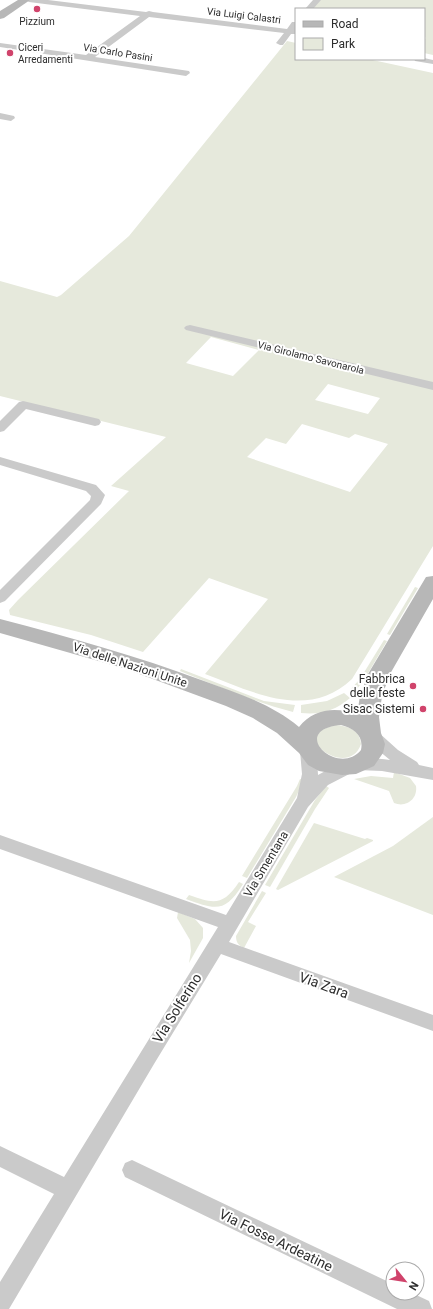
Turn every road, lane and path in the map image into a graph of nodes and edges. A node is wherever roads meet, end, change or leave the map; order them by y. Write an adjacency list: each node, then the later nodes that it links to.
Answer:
1 (25, 0): 6 (street)
2 (29, 0): 5 (street, Via Luigi Calastri)
3 (317, 0): 4 (street)
4 (310, 8)
5 (149, 13): 7 (street, Via Luigi Calastri); 10 (street)
6 (0, 16)
7 (292, 31): 8 (street)
8 (280, 43)
9 (0, 45): 10 (street, Via Carlo Pasini)
10 (88, 58): 13 (street, Via Carlo Pasini)
11 (423, 60): 12 (street)
12 (433, 62)
13 (186, 73)
14 (0, 116): 15 (street)
15 (11, 118)
16 (190, 328): 17 (street, Via Girolamo Savonarola)
17 (433, 386)
18 (95, 422): 19 (street)
19 (0, 428)
20 (0, 461): 22 (street)
21 (433, 582): 24 (street)
22 (0, 598)
23 (0, 626): 25 (street, Via delle Nazioni Unite)
24 (379, 674): 26 (street); 27 (street)
25 (258, 710): 26 (street); 28 (street)
26 (322, 719): 27 (street); 28 (street)
27 (371, 734): 29 (street); 30 (street)
28 (307, 749): 29 (street); 31 (street, Via Smentana)
29 (354, 765): 30 (street); 31 (street, Via Smentana)
30 (428, 773)
31 (302, 803): 33 (street, Via Smentana)
32 (0, 842): 33 (street)
33 (230, 924): 34 (street, Via Solferino)
34 (217, 945): 35 (street, Via Zara); 38 (street, Via Solferino)
35 (433, 1023)
36 (0, 1156): 38 (street)
37 (132, 1170): 40 (street, Via Fosse Ardeatine)
38 (67, 1190): 39 (street, Via Solferino)
39 (0, 1303)
40 (421, 1309)

